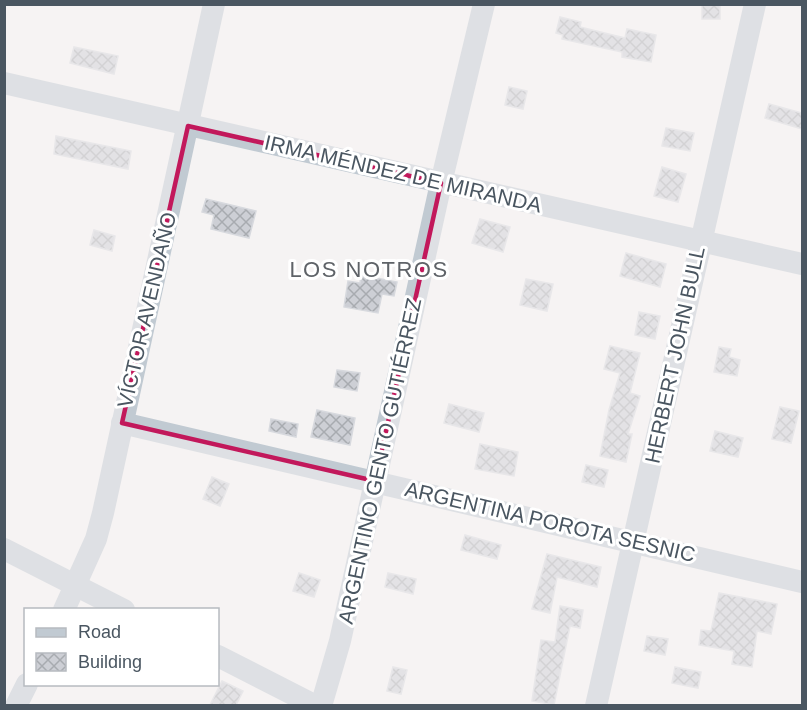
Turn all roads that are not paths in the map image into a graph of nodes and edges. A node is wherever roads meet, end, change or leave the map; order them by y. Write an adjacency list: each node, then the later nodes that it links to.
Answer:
1 (214, 4): 5 (street, VÍCTOR AVENDAÑO)
2 (484, 4): 6 (street, ARGENTINO GENTO GUTIÉRREZ)
3 (755, 4): 7 (street, HERBERT JOHN BULL)
4 (4, 83): 5 (street, IRMA MÉNDEZ DE MIRANDA)
5 (188, 126): 6 (street, IRMA MÉNDEZ DE MIRANDA); 9 (street, VÍCTOR AVENDAÑO)
6 (441, 183): 7 (street, IRMA MÉNDEZ DE MIRANDA); 10 (street, ARGENTINO GENTO GUTIÉRREZ)
7 (699, 242): 8 (street, IRMA MÉNDEZ DE MIRANDA); 11 (street, HERBERT JOHN BULL)
8 (802, 264)
9 (122, 423): 10 (street, ARGENTINA POROTA SESNIC); 14 (street, VÍCTOR AVENDAÑO)
10 (375, 481): 11 (street, ARGENTINA POROTA SESNIC); 20 (street, ARGENTINO GENTO GUTIÉRREZ)
11 (634, 542): 13 (street, ARGENTINA POROTA SESNIC); 21 (street, HERBERT JOHN BULL)
12 (4, 549): 14 (street)
13 (802, 582)
14 (76, 586): 15 (street, VÍCTOR AVENDAÑO); 16 (street)
15 (65, 608)
16 (122, 608)
17 (219, 656): 20 (street)
18 (26, 686): 19 (street)
19 (16, 705)
20 (318, 705)
21 (596, 705)

